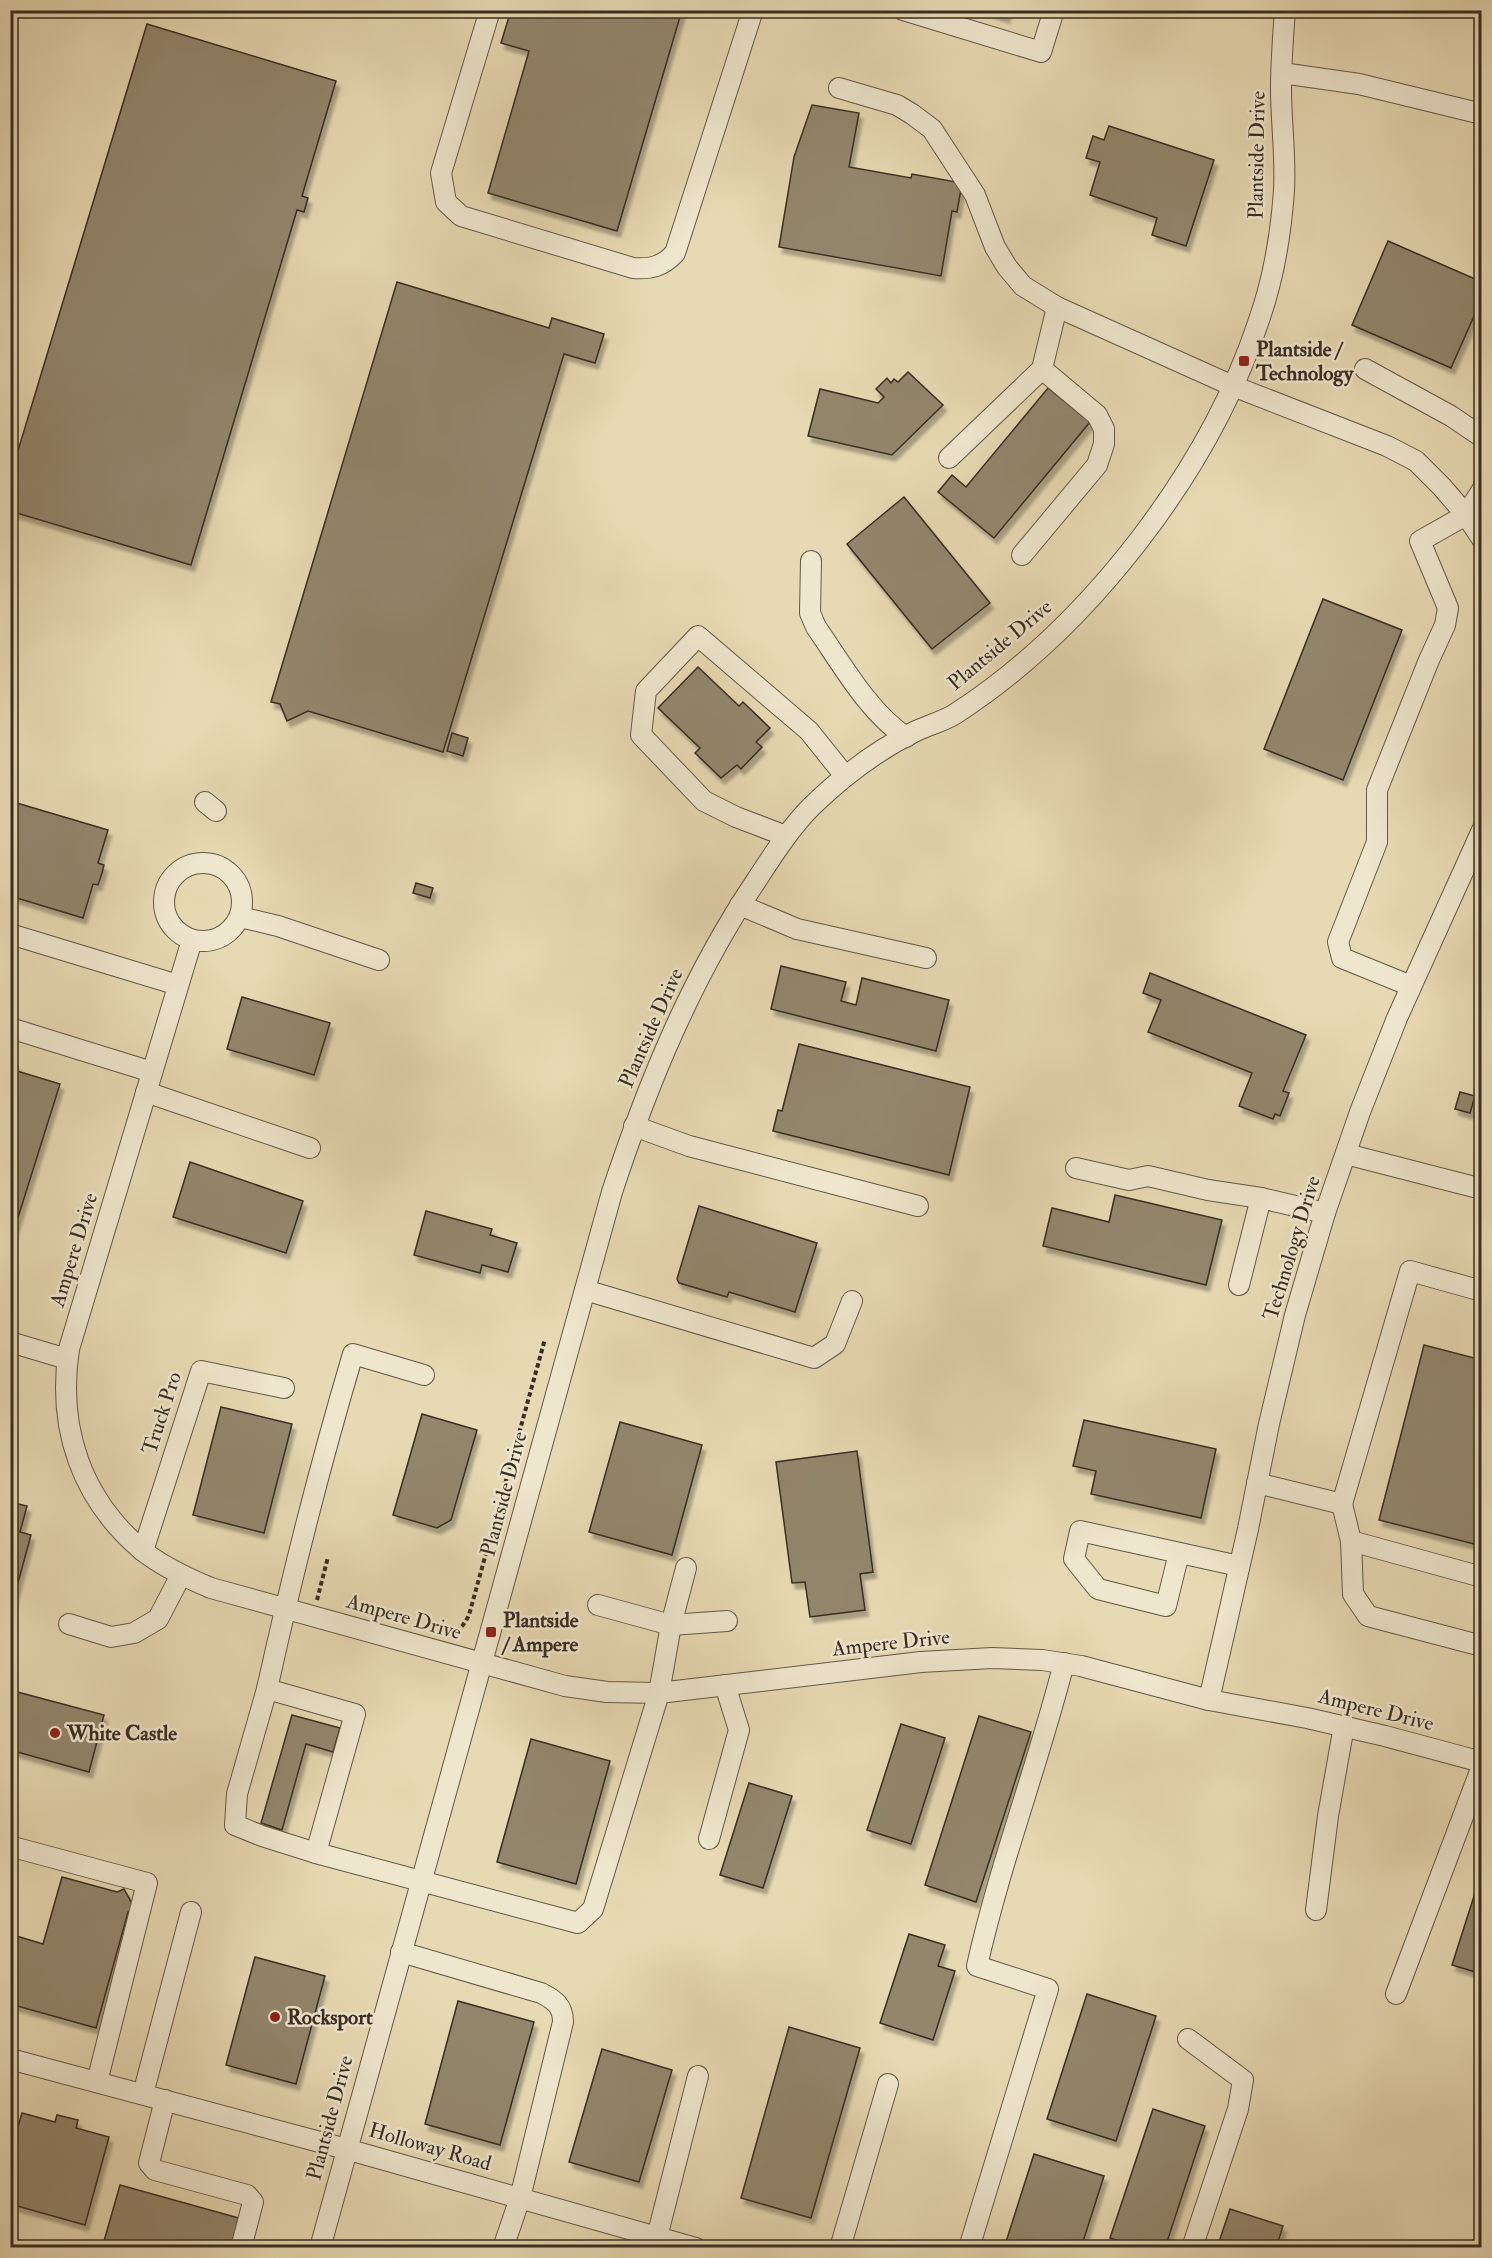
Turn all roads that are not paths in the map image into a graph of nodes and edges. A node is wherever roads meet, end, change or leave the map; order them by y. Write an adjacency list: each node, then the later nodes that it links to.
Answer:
1 (490, 10): 2 (street)
2 (753, 10)
3 (903, 10): 4 (street)
4 (1054, 10)
5 (1285, 10): 6 (street, Plantside Drive)
6 (1282, 73): 8 (street); 12 (street, Plantside Drive)
7 (839, 88): 9 (street)
8 (1482, 114)
9 (1057, 307): 10 (street); 12 (street)
10 (1042, 369): 14 (street); 18 (street)
11 (1365, 369): 13 (street)
12 (1233, 386): 16 (street); 20 (street, Plantside Drive)
13 (1482, 437)
14 (949, 458)
15 (1482, 490): 16 (street)
16 (1466, 515): 17 (street); 31 (street)
17 (1482, 539)
18 (1022, 555)
19 (811, 561): 20 (street)
20 (906, 736): 21 (street, Plantside Drive)
21 (845, 776): 23 (street, Plantside Drive); 23 (street)
22 (1482, 830): 31 (street, Technology Drive)
23 (786, 836): 24 (street, Plantside Drive)
24 (740, 905): 28 (street); 35 (street, Plantside Drive)
25 (240, 917): 27 (street); 27 (street); 29 (street)
26 (10, 934): 30 (street)
27 (192, 940): 30 (street, Ampere Drive)
28 (926, 958)
29 (379, 960)
30 (178, 985): 33 (street, Ampere Drive)
31 (1411, 986): 37 (street, Technology Drive)
32 (10, 1028): 33 (street)
33 (152, 1072): 34 (street, Ampere Drive)
34 (146, 1092): 36 (street); 48 (street, Ampere Drive)
35 (634, 1126): 41 (street); 44 (street, Plantside Drive)
36 (310, 1148)
37 (1346, 1154): 39 (street); 42 (street, Technology Drive)
38 (1076, 1168): 40 (street)
39 (1482, 1189)
40 (1261, 1198): 42 (street); 43 (street)
41 (918, 1206)
42 (1326, 1213): 51 (street, Technology Drive)
43 (1239, 1285)
44 (585, 1290): 46 (street); 66 (street, Plantside Drive)
45 (1482, 1291): 52 (street)
46 (852, 1301)
47 (10, 1342): 48 (street)
48 (67, 1359): 54 (street, Ampere Drive)
49 (424, 1375): 61 (street)
50 (284, 1388): 54 (street, Truck Pro)
51 (1257, 1483): 52 (street); 56 (street, Technology Drive)
52 (1342, 1504): 53 (street)
53 (1351, 1541): 59 (street); 65 (street)
54 (143, 1551): 58 (street, Ampere Drive)
55 (1179, 1552): 55 (street); 56 (street)
56 (1239, 1566): 71 (street, Technology Drive)
57 (686, 1568): 64 (street)
58 (181, 1575): 61 (street, Ampere Drive); 63 (street)
59 (1482, 1577)
60 (598, 1605): 64 (street)
61 (285, 1609): 66 (street, Ampere Drive); 69 (street)
62 (727, 1621): 64 (street)
63 (69, 1624)
64 (670, 1624): 70 (street)
65 (1482, 1646)
66 (482, 1664): 70 (street, Ampere Drive); 77 (street, Plantside Drive)
67 (1064, 1664): 68 (street, Ampere Drive); 71 (street, Ampere Drive); 97 (street)
68 (725, 1685): 70 (street, Ampere Drive); 74 (street)
69 (267, 1689): 76 (street); 76 (street)
70 (658, 1693): 77 (street)
71 (1209, 1700): 72 (street, Ampere Drive)
72 (1344, 1726): 73 (street, Ampere Drive); 78 (street)
73 (1482, 1764): 81 (street)
74 (709, 1839)
75 (14, 1846): 85 (street)
76 (316, 1853): 77 (street)
77 (420, 1881): 80 (street, Plantside Drive)
78 (1316, 1910)
79 (191, 1912): 87 (street)
80 (401, 1952): 89 (street, Plantside Drive); 90 (street)
81 (1396, 1994)
82 (1188, 2039): 98 (street)
83 (10, 2059): 85 (street, Holloway Road)
84 (699, 2076): 91 (street)
85 (97, 2082): 87 (street, Holloway Road)
86 (888, 2084): 96 (street)
87 (143, 2094): 88 (street, Holloway Road)
88 (165, 2100): 89 (street, Holloway Road); 92 (street)
89 (346, 2148): 90 (street, Holloway Road); 93 (street, Plantside Drive)
90 (520, 2198): 91 (street, Holloway Road); 94 (street)
91 (657, 2237): 95 (street, Holloway Road)
92 (241, 2247)
93 (320, 2247)
94 (502, 2247)
95 (696, 2247)
96 (840, 2247)
97 (969, 2247)
98 (1192, 2247)

